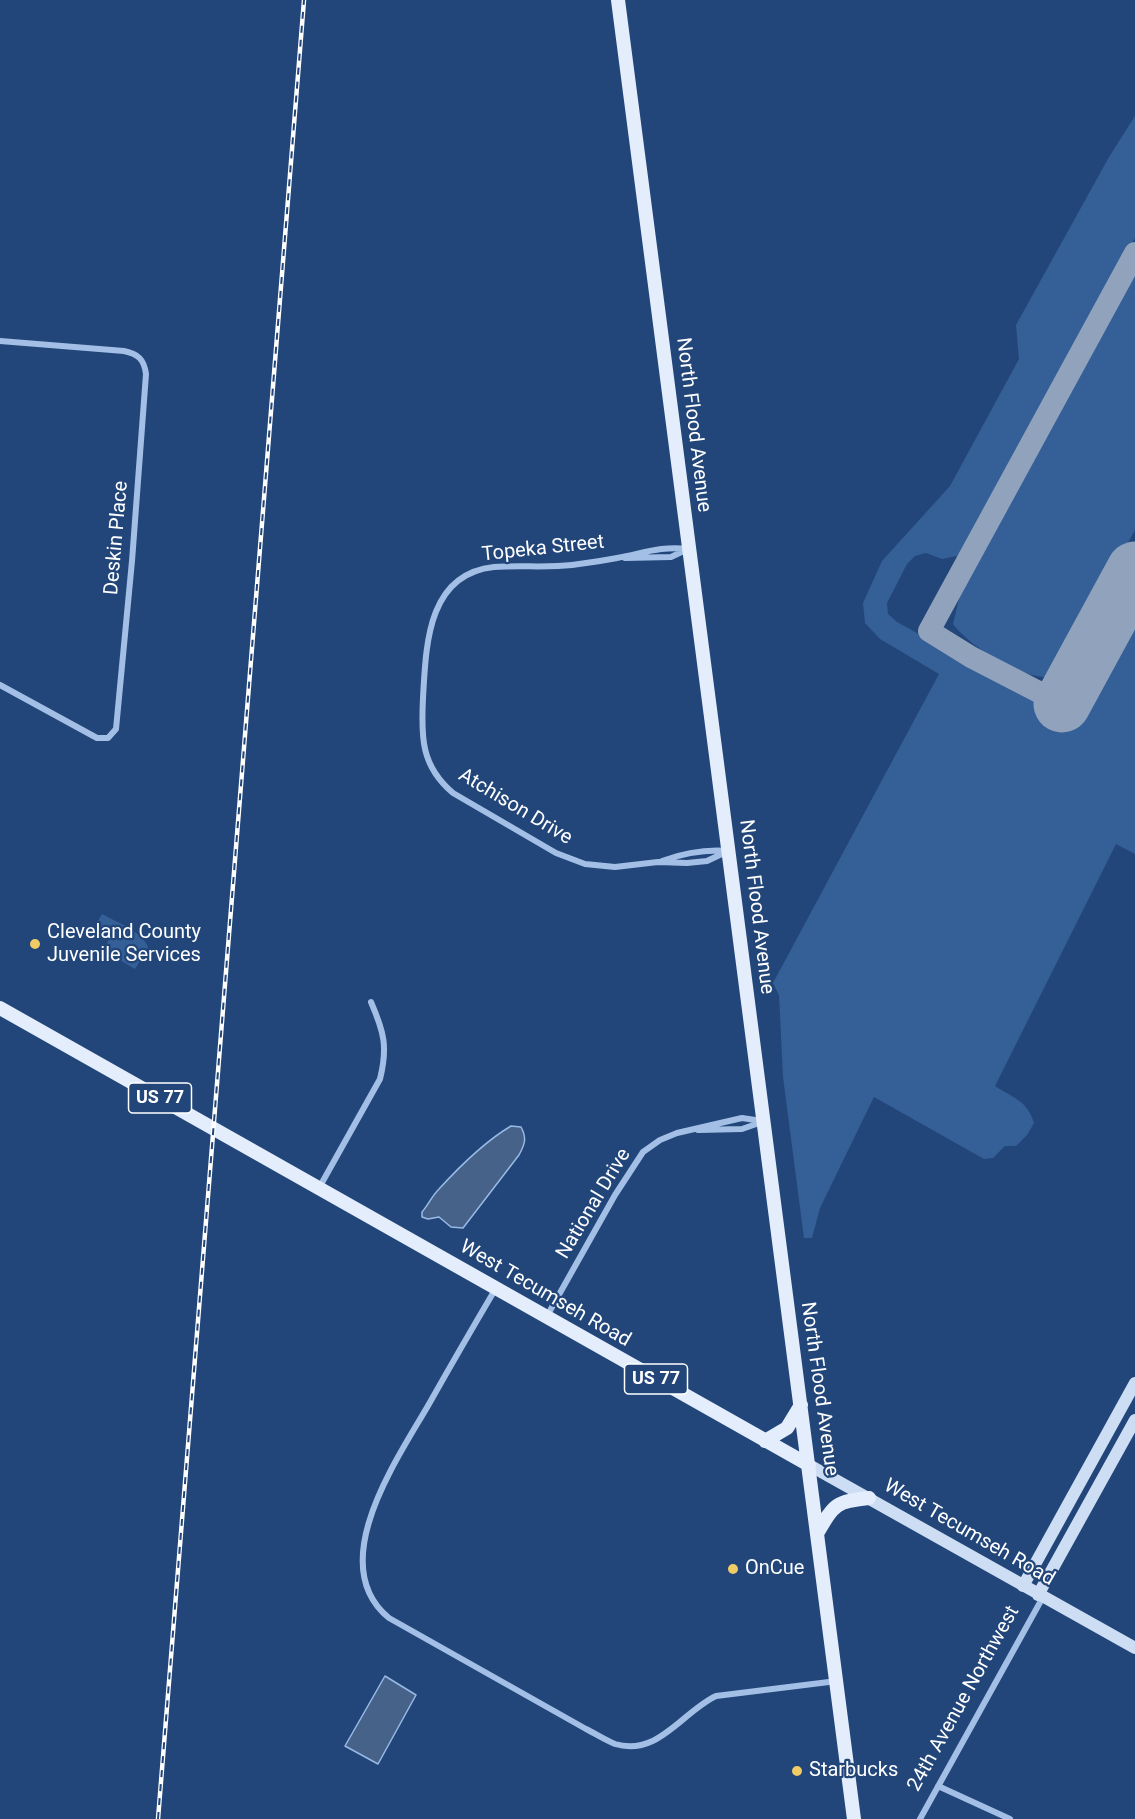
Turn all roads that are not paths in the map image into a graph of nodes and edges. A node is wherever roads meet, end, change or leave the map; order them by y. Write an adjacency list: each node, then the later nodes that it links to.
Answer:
1 (618, 0): 3 (main road, North Flood Avenue)
2 (0, 340): 6 (street, Deskin Place)
3 (689, 549): 4 (street, Topeka Street); 4 (street, Topeka Street); 7 (main road, North Flood Avenue)
4 (618, 558): 5 (street, Topeka Street)
5 (426, 665): 8 (street, Atchison Drive)
6 (0, 685)
7 (729, 851): 8 (street, Atchison Drive); 8 (street, Atchison Drive); 11 (main road, North Flood Avenue)
8 (658, 862)
9 (371, 1002): 13 (street)
10 (0, 1008): 13 (main road, West Tecumseh Road / US 77)
11 (764, 1121): 12 (street, National Drive); 12 (street, National Drive); 17 (main road, North Flood Avenue)
12 (689, 1130): 15 (street, National Drive)
13 (319, 1188): 14 (main road, West Tecumseh Road / US 77)
14 (496, 1288): 15 (main road, West Tecumseh Road / US 77); 26 (street)
15 (547, 1317): 19 (main road, West Tecumseh Road / US 77)
16 (1135, 1383): 23 (main road, 24th Avenue Northwest)
17 (801, 1405): 19 (main road); 20 (main road, North Flood Avenue)
18 (1135, 1420): 24 (main road, 24th Avenue Northwest)
19 (765, 1441): 20 (main road, West Tecumseh Road / US 77)
20 (809, 1465): 21 (main road, West Tecumseh Road); 22 (main road, North Flood Avenue)
21 (869, 1498): 22 (main road); 23 (main road, West Tecumseh Road)
22 (818, 1532): 26 (main road, North Flood Avenue)
23 (1023, 1586): 24 (main road, West Tecumseh Road)
24 (1041, 1596): 25 (main road, West Tecumseh Road); 27 (street, 24th Avenue Northwest)
25 (1135, 1648)
26 (837, 1682): 28 (main road, North Flood Avenue)
27 (939, 1786): 29 (street, 24th Avenue Northwest); 30 (street)
28 (854, 1819)
29 (920, 1819)
30 (1010, 1819)

